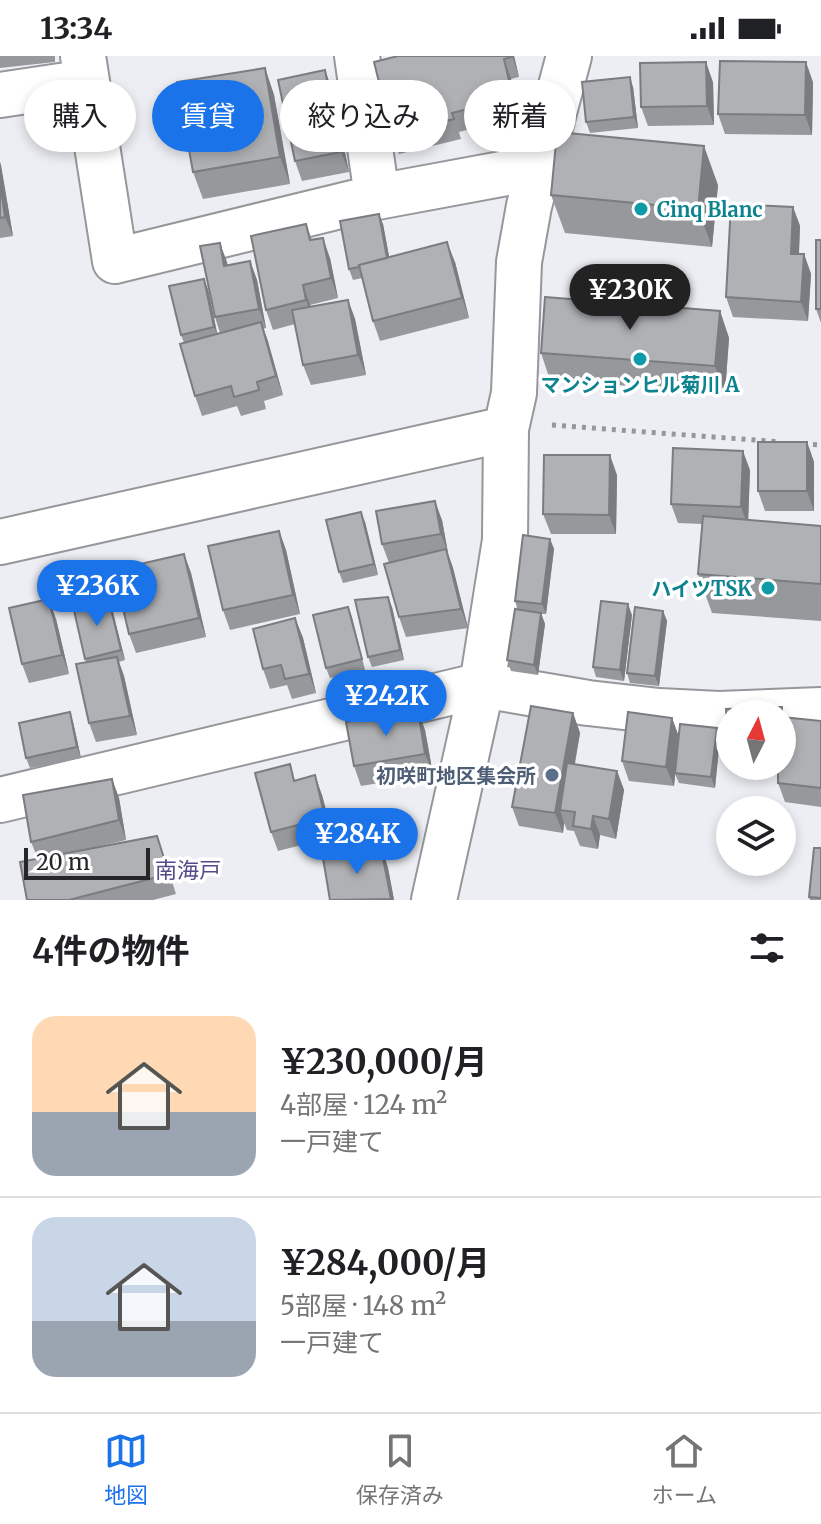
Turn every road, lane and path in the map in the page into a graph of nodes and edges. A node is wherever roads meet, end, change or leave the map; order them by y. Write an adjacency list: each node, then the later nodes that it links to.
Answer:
1 (357, 56): 6 (street)
2 (569, 56): 5 (street)
3 (85, 69): 4 (street); 6 (street)
4 (0, 95)
5 (539, 167): 6 (street); 7 (street)
6 (377, 197)
7 (507, 426): 8 (path); 9 (street); 10 (street)
8 (821, 445)
9 (0, 542)
10 (482, 685): 11 (street); 12 (street); 13 (street)
11 (821, 710)
12 (0, 800)
13 (434, 900)

